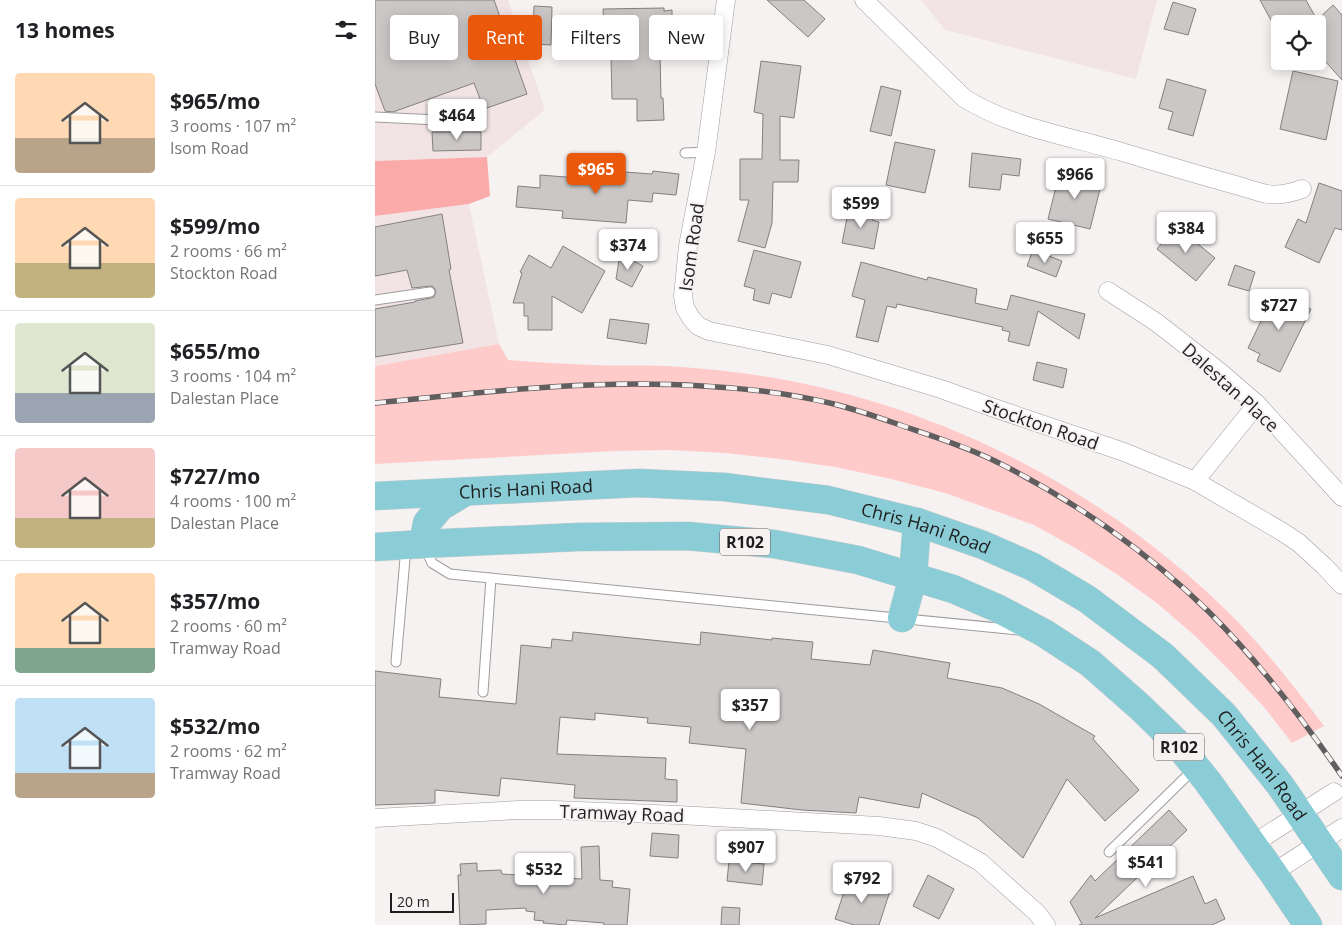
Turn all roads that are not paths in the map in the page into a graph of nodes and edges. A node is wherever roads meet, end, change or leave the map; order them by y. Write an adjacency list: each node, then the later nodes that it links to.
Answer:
1 (726, 0): 5 (street, Isom Road)
2 (864, 0): 7 (street)
3 (375, 117): 4 (lane)
4 (458, 121)
5 (706, 152): 6 (lane); 11 (street, Isom Road)
6 (685, 153)
7 (1302, 189)
8 (1108, 291): 12 (street, Dalestan Place)
9 (430, 292): 10 (lane)
10 (375, 300)
11 (709, 331): 13 (street, Stockton Road)
12 (1257, 404): 13 (street); 16 (street, Dalestan Place)
13 (1195, 481): 22 (street, Stockton Road)
14 (466, 492): 15 (main road, Chris Hani Road); 17 (main road, Chris Hani Road); 18 (main road)
15 (375, 496)
16 (1342, 497)
17 (917, 522): 20 (main road); 29 (main road, Chris Hani Road)
18 (415, 544): 19 (main road, R102); 20 (main road, R102); 21 (lane); 25 (lane)
19 (375, 547)
20 (913, 577): 23 (main road); 24 (main road, R102)
21 (491, 578): 23 (lane); 26 (lane)
22 (1342, 585)
23 (902, 618): 24 (lane)
24 (1044, 633): 27 (main road, R102)
25 (397, 662)
26 (483, 692)
27 (1196, 767): 33 (main road, R102); 34 (lane)
28 (1334, 792): 29 (street)
29 (1301, 814): 32 (main road, Chris Hani Road); 33 (street)
30 (375, 818): 37 (street, Tramway Road)
31 (1342, 828): 32 (street)
32 (1319, 843): 35 (street); 36 (main road, Chris Hani Road)
33 (1253, 844): 35 (main road, R102)
34 (1109, 852)
35 (1273, 872): 38 (main road, R102)
36 (1342, 876)
37 (1046, 925)
38 (1308, 925)

